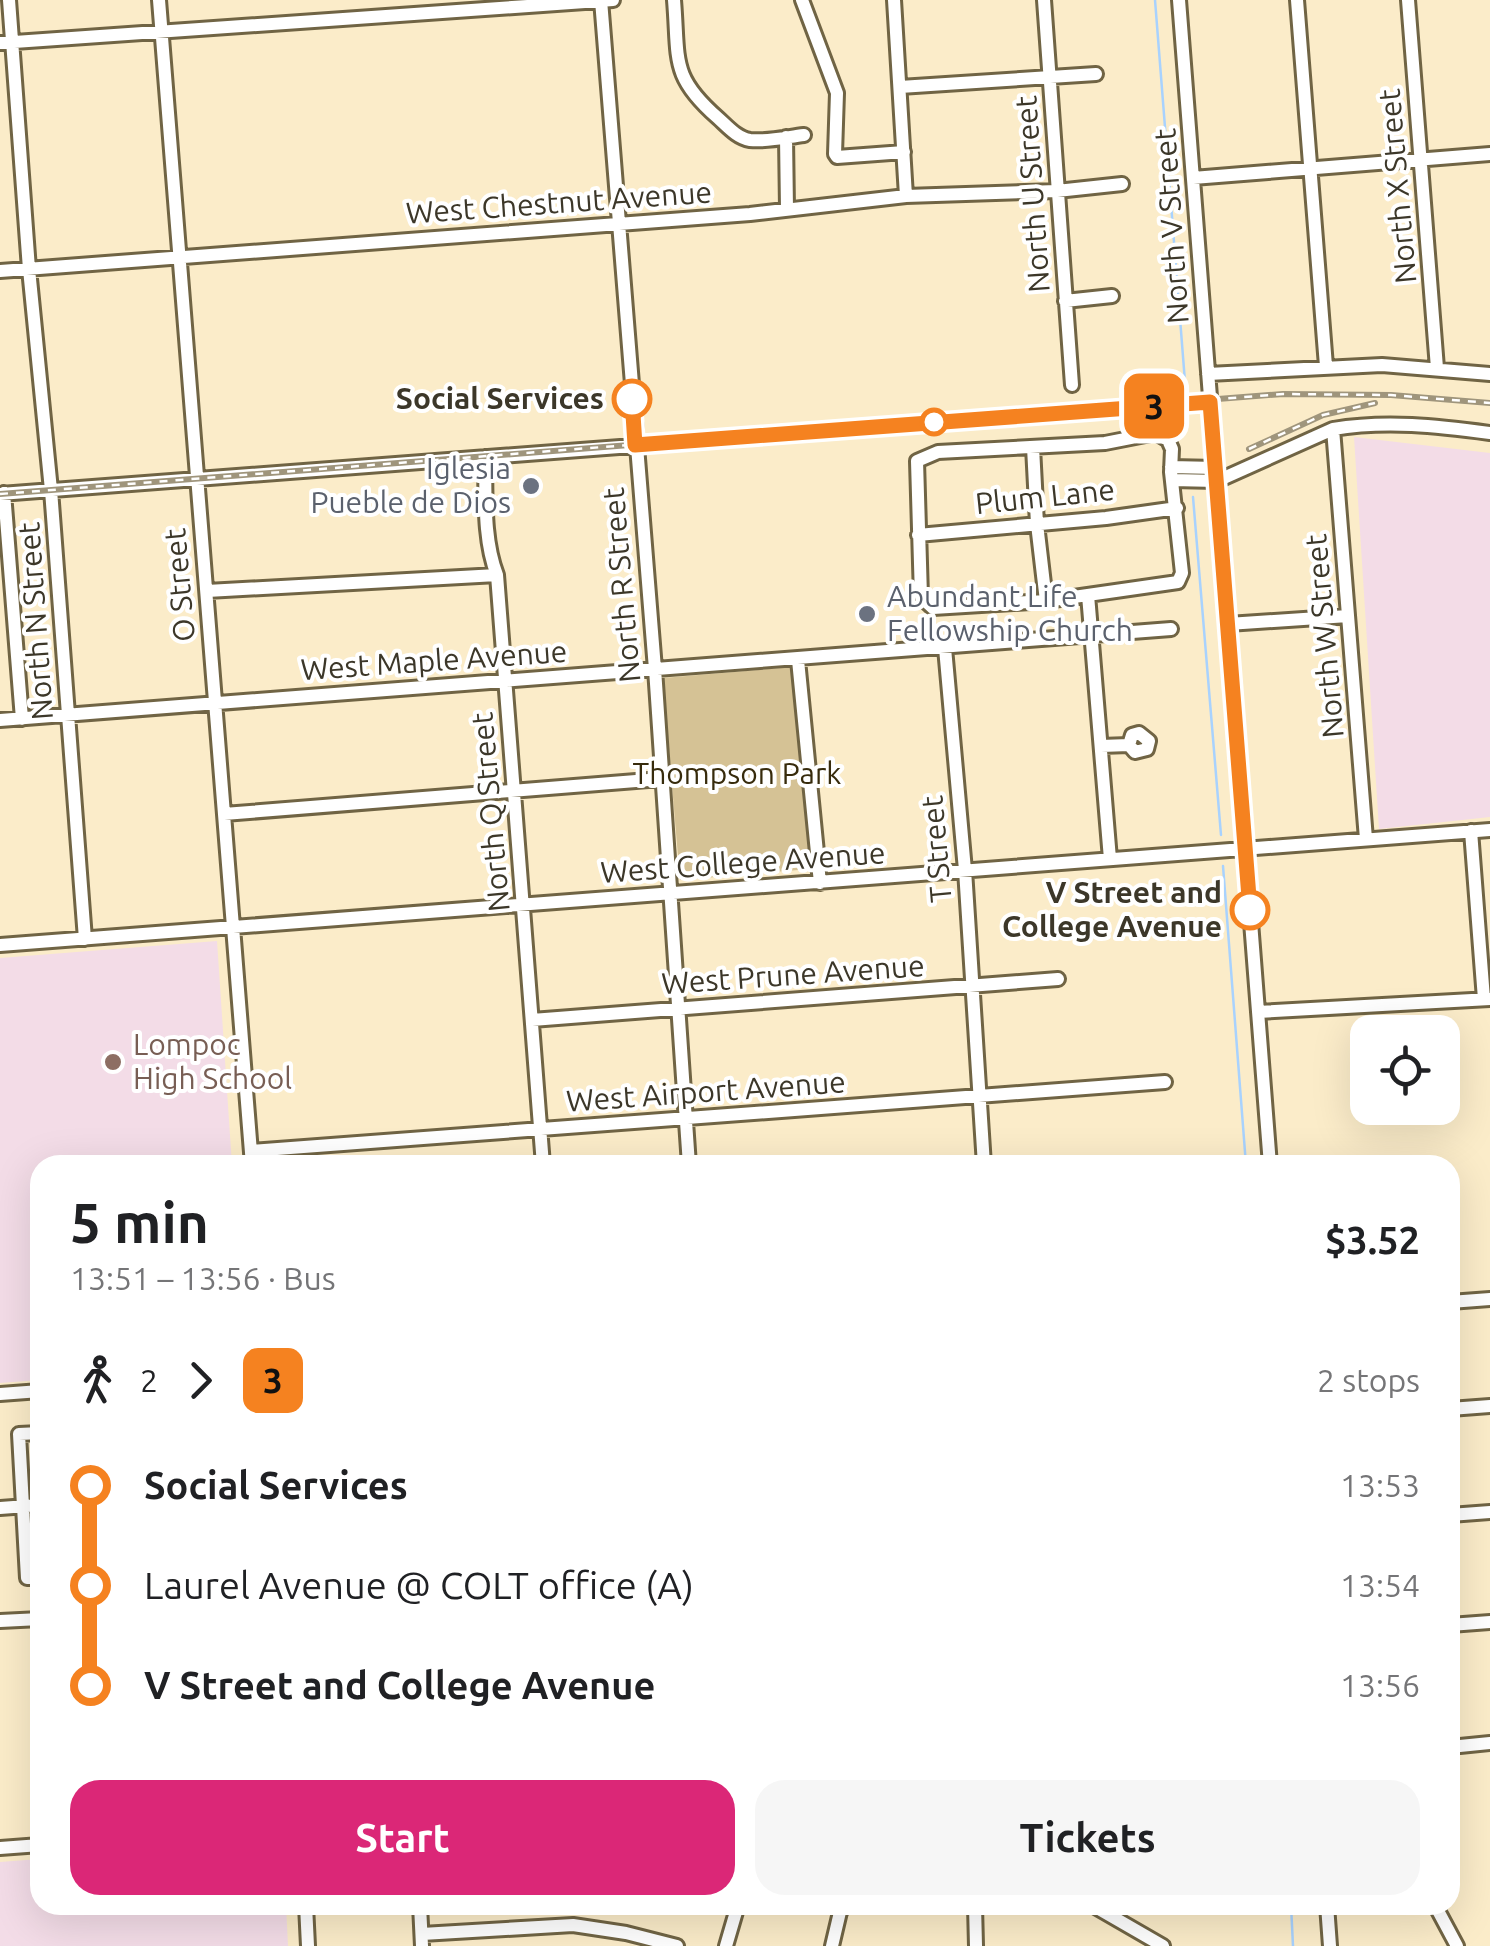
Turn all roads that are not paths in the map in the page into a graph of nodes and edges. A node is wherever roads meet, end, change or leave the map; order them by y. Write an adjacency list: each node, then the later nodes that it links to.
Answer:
1 (9, 0): 13 (street, North N Street)
2 (159, 0): 12 (street, O Street)
3 (601, 0): 4 (street); 12 (street); 28 (street, North R Street)
4 (613, 0)
5 (674, 0): 18 (street)
6 (802, 0): 19 (street)
7 (894, 0): 16 (street)
8 (1044, 0): 15 (street, North U Street)
9 (1180, 0): 23 (street, North V Street)
10 (1297, 0): 22 (street)
11 (1408, 0): 21 (street, North X Street)
12 (162, 31): 13 (street); 29 (street, O Street)
13 (6, 42): 30 (street, North N Street)
14 (1096, 74): 15 (street)
15 (1050, 78): 16 (street); 25 (street, North U Street)
16 (900, 87): 19 (street)
17 (804, 135): 18 (street)
18 (786, 138): 27 (street)
19 (904, 152): 26 (street)
20 (1490, 154): 21 (street)
21 (1422, 159): 22 (street); 35 (street, North X Street)
22 (1310, 168): 23 (street); 34 (street)
23 (1193, 178): 36 (street, North V Street)
24 (1122, 184): 25 (street, West Chestnut Avenue)
25 (1057, 191): 26 (street, West Chestnut Avenue); 33 (street, North U Street)
26 (906, 196): 27 (street, West Chestnut Avenue)
27 (788, 209): 28 (street, West Chestnut Avenue)
28 (618, 222): 29 (street, West Chestnut Avenue); 42 (street, North R Street)
29 (180, 258): 30 (street, West Chestnut Avenue); 47 (street, O Street)
30 (28, 270): 31 (street, West Chestnut Avenue); 48 (street, North N Street)
31 (0, 271)
32 (1112, 296): 33 (street)
33 (1065, 300): 38 (street, North U Street)
34 (1326, 366): 35 (street); 36 (street)
35 (1438, 368): 37 (street)
36 (1208, 374): 39 (street, North V Street)
37 (1490, 374)
38 (1072, 385)
39 (1210, 402): 42 (street); 46 (street, North V Street)
40 (1334, 429): 41 (street); 46 (street); 57 (street, North W Street)
41 (1490, 433)
42 (635, 445): 44 (street); 63 (street, North R Street)
43 (1033, 447): 45 (street); 51 (street); 52 (street)
44 (485, 457): 47 (street); 53 (street, North Q Street)
45 (1172, 474): 46 (street); 50 (street)
46 (1216, 474): 58 (street, North V Street)
47 (196, 479): 48 (street); 54 (street, O Street)
48 (51, 490): 49 (street); 66 (street, North N Street)
49 (2, 494): 67 (street)
50 (1177, 508): 51 (street, Plum Lane); 55 (street)
51 (1037, 524): 52 (street, Plum Lane); 56 (street)
52 (918, 534): 56 (street)
53 (496, 576): 54 (street); 64 (street, North Q Street)
54 (207, 592): 65 (street, O Street)
55 (1088, 595): 56 (street); 60 (street)
56 (1046, 600)
57 (1348, 616): 58 (street); 76 (street, North W Street)
58 (1228, 624): 77 (street, North V Street)
59 (1172, 629): 60 (street, West Maple Avenue)
60 (1092, 638): 61 (street, West Maple Avenue); 70 (street)
61 (945, 648): 62 (street, West Maple Avenue); 79 (street, T Street)
62 (798, 660): 63 (street, West Maple Avenue); 80 (street)
63 (655, 668): 64 (street, West Maple Avenue); 71 (street, North R Street)
64 (505, 681): 65 (street, West Maple Avenue); 72 (street, North Q Street)
65 (214, 703): 66 (street, West Maple Avenue); 73 (street, O Street)
66 (68, 715): 67 (street, West Maple Avenue); 84 (street, North N Street)
67 (22, 719): 68 (street, West Maple Avenue)
68 (0, 720)
69 (1129, 744): 70 (street)
70 (1100, 746): 78 (street)
71 (661, 779): 72 (street); 81 (street, North R Street)
72 (514, 791): 73 (street); 82 (street, North Q Street)
73 (224, 814): 83 (street, O Street)
74 (1490, 830): 75 (street, West College Avenue)
75 (1471, 831): 76 (street, West College Avenue); 88 (street)
76 (1366, 840): 77 (street, West College Avenue)
77 (1245, 848): 78 (street, West College Avenue); 90 (street, North V Street)
78 (1110, 858): 79 (street, West College Avenue)
79 (964, 870): 80 (street, West College Avenue); 87 (street, T Street)
80 (820, 882): 81 (street, West College Avenue)
81 (671, 894): 82 (street, West College Avenue); 89 (street, North R Street)
82 (524, 904): 83 (street, West College Avenue); 91 (street, North Q Street)
83 (232, 928): 84 (street, West College Avenue); 96 (street, O Street)
84 (85, 940): 85 (street, West College Avenue)
85 (0, 945)
86 (1058, 980): 87 (street, West Prune Avenue)
87 (972, 986): 89 (street, West Prune Avenue); 93 (street, T Street)
88 (1487, 999): 90 (street)
89 (676, 1010): 91 (street, West Prune Avenue); 94 (street, North R Street)
90 (1258, 1012): 101 (street, North V Street)
91 (532, 1020): 95 (street, North Q Street)
92 (1165, 1082): 93 (street, West Airport Avenue)
93 (978, 1096): 94 (street, West Airport Avenue); 100 (street, T Street)
94 (685, 1119): 95 (street, West Airport Avenue); 99 (street, North R Street)
95 (540, 1129): 97 (street, West Airport Avenue); 98 (street, North Q Street)
96 (252, 1155)
97 (282, 1155)
98 (542, 1155)
99 (688, 1155)
100 (983, 1155)
101 (1269, 1155)
102 (1490, 1299): 103 (street)
103 (1460, 1301)
104 (30, 1392): 105 (street)
105 (0, 1394)
106 (1490, 1406): 107 (street)
107 (1460, 1408)
108 (30, 1433): 109 (street)
109 (22, 1506): 110 (street); 111 (street); 114 (street)
110 (30, 1506)
111 (0, 1508)
112 (1490, 1512): 113 (street)
113 (1460, 1514)
114 (30, 1554)
115 (30, 1619): 116 (street)
116 (0, 1621)
117 (1490, 1622): 118 (street)
118 (1460, 1624)
119 (1490, 1743): 120 (street)
120 (1460, 1745)
121 (30, 1846): 122 (street)
122 (0, 1848)
123 (306, 1915): 132 (street)
124 (421, 1915): 131 (street)
125 (735, 1915): 134 (street)
126 (839, 1915): 135 (street)
127 (975, 1915): 136 (street)
128 (1109, 1915): 137 (street)
129 (1328, 1915): 138 (street)
130 (1440, 1915): 139 (street)
131 (422, 1940): 133 (street)
132 (308, 1946)
133 (677, 1946)
134 (726, 1946)
135 (832, 1946)
136 (976, 1946)
137 (1162, 1946)
138 (1330, 1946)
139 (1457, 1946)

